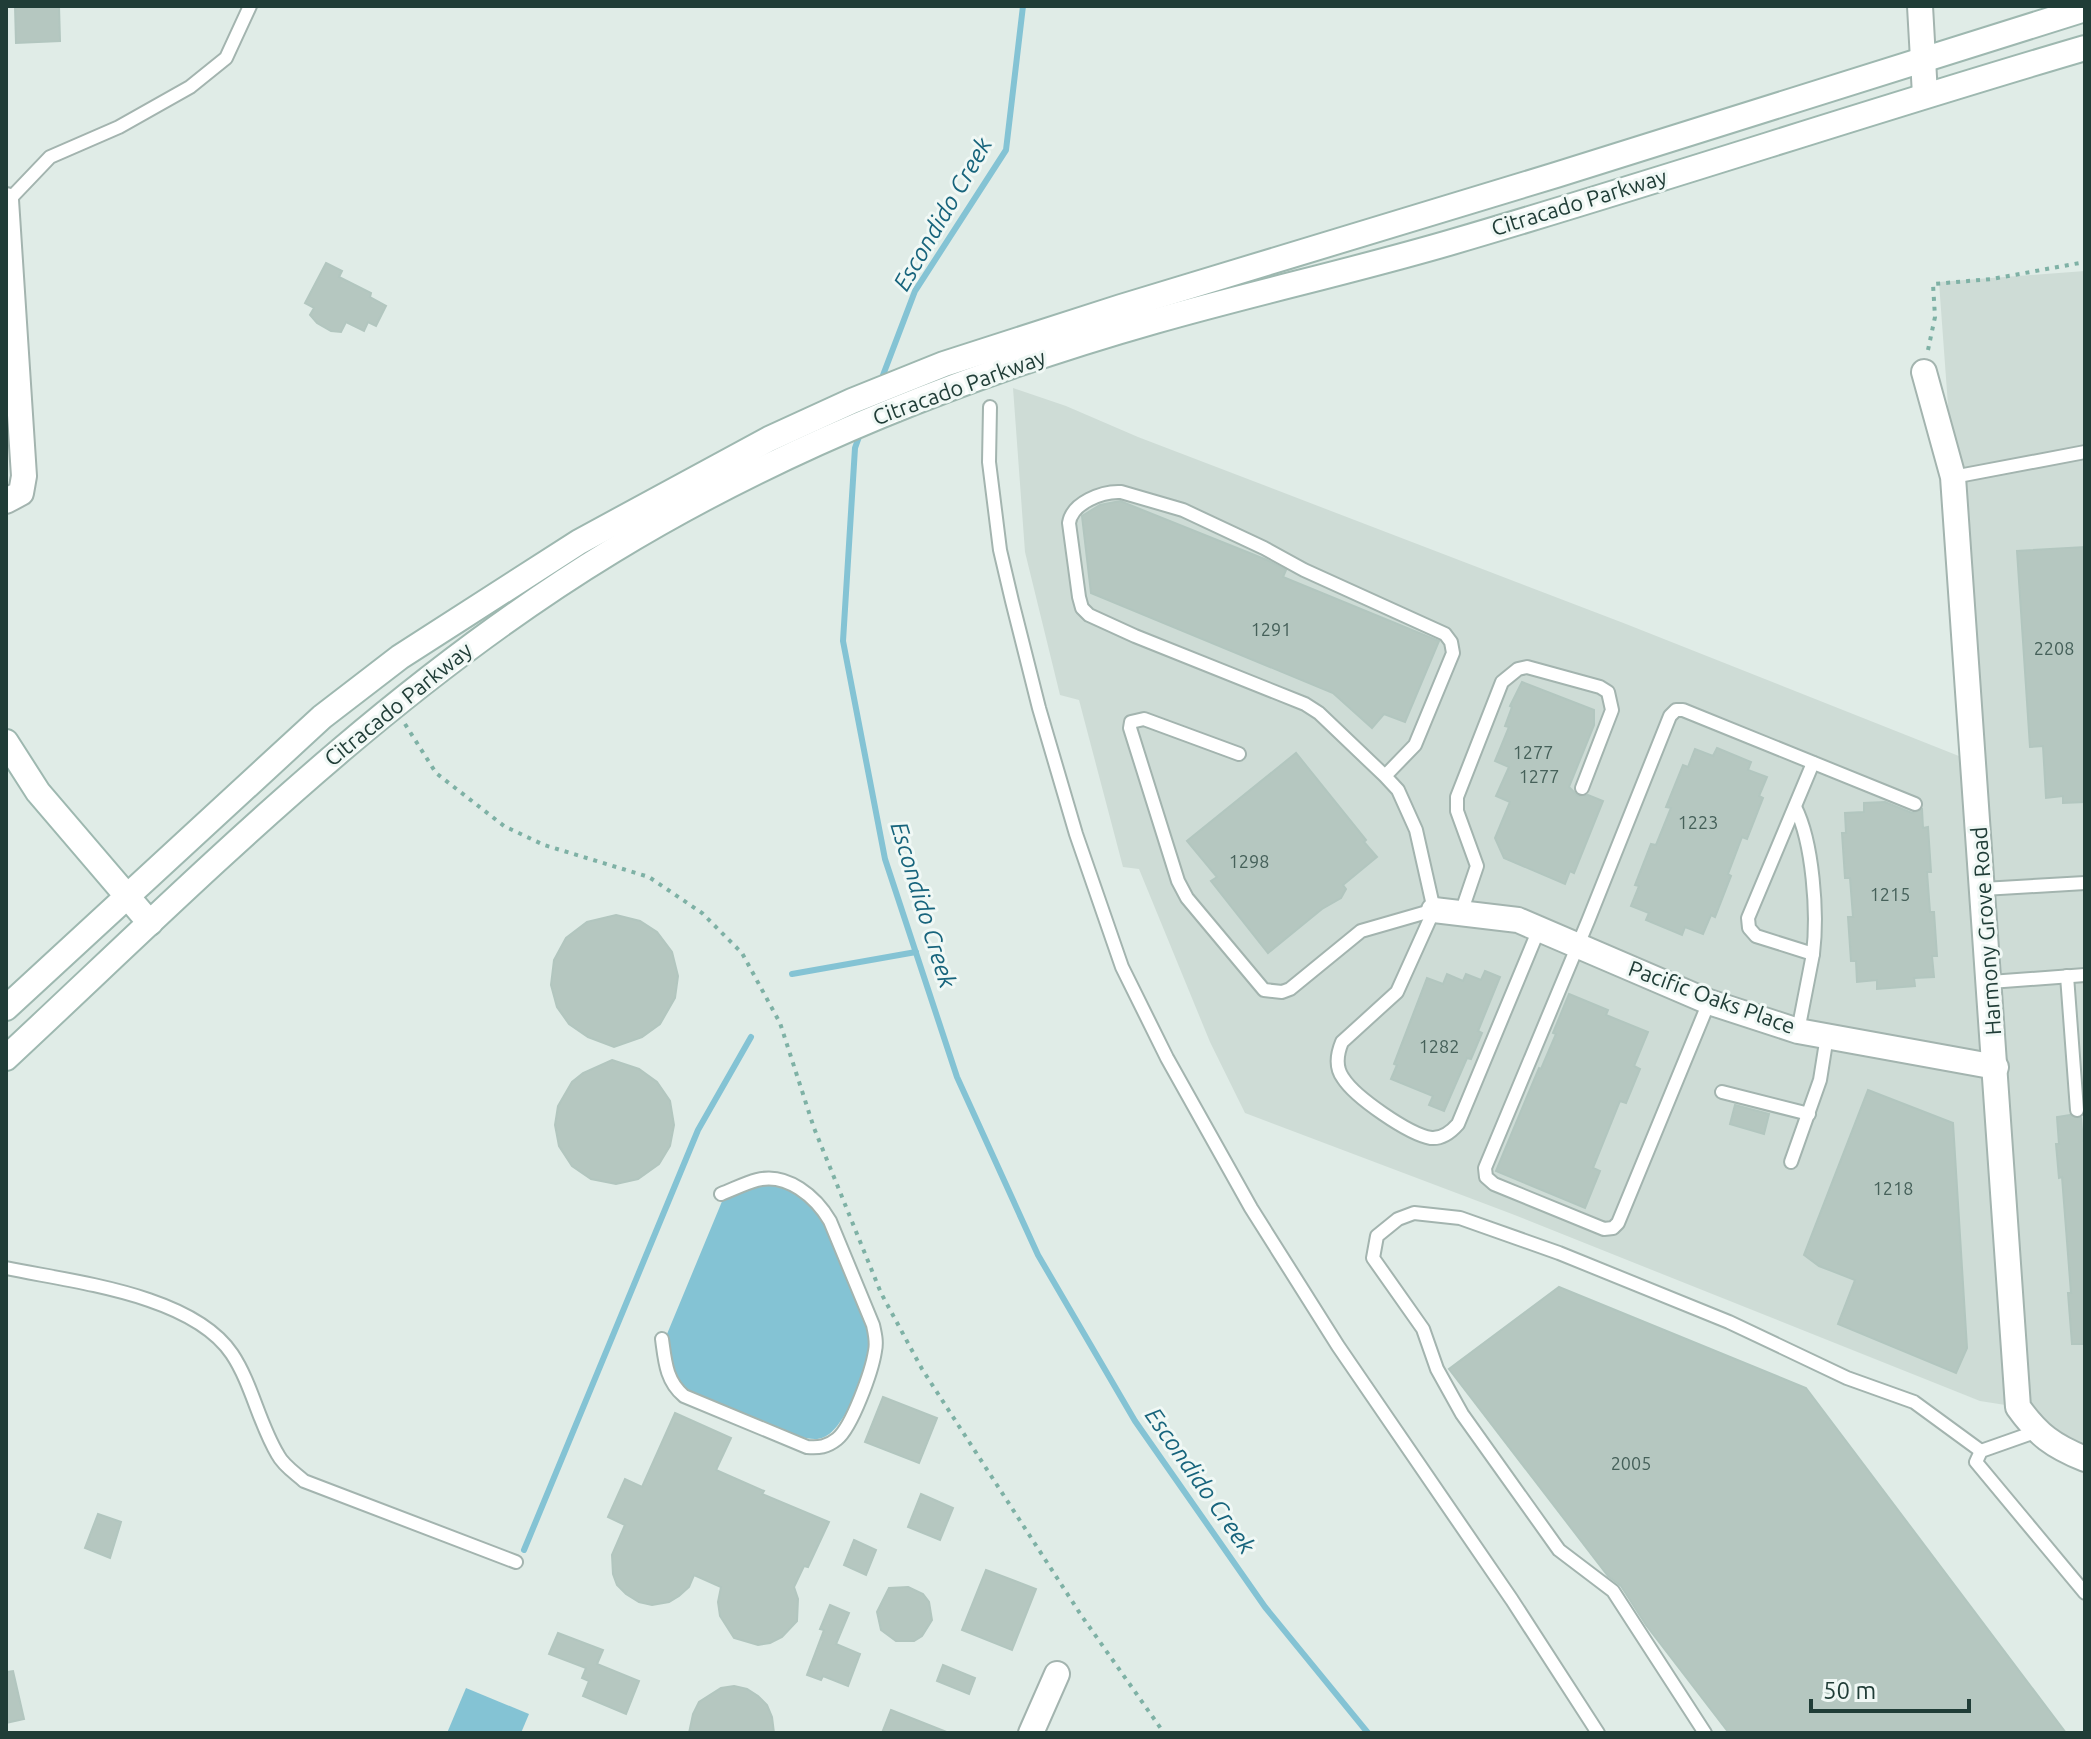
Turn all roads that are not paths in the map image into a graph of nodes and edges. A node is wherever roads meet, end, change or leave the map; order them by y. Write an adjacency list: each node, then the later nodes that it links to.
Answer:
1 (250, 6): 7 (lane)
2 (1920, 6): 5 (main road)
3 (2085, 9): 5 (main road, Citracado Parkway)
4 (2085, 48): 6 (main road, Citracado Parkway)
5 (1924, 60): 6 (main road); 9 (main road, Citracado Parkway)
6 (1925, 95): 9 (main road, Citracado Parkway)
7 (7, 201): 13 (main road)
8 (1924, 372): 12 (main road, Harmony Grove Road)
9 (946, 376): 23 (main road, Citracado Parkway); 26 (main road, Citracado Parkway)
10 (990, 407): 53 (lane)
11 (2085, 452): 12 (lane)
12 (1953, 477): 22 (main road, Harmony Grove Road)
13 (6, 501)
14 (6, 742): 23 (main road)
15 (1239, 754): 24 (lane)
16 (1813, 763): 19 (lane); 20 (lane); 28 (lane)
17 (1385, 776): 17 (lane); 24 (lane)
18 (1582, 788): 25 (lane)
19 (1915, 804)
20 (1795, 807): 29 (lane); 29 (lane)
21 (2085, 883): 22 (lane)
22 (1983, 889): 32 (main road, Harmony Grove Road)
23 (126, 896): 26 (main road); 34 (main road, Citracado Parkway)
24 (1434, 910): 25 (main road, Pacific Oaks Place); 27 (lane)
25 (1461, 913): 27 (main road, Pacific Oaks Place)
26 (150, 923): 37 (main road, Citracado Parkway)
27 (1539, 929): 28 (main road, Pacific Oaks Place)
28 (1577, 945): 33 (main road, Pacific Oaks Place); 33 (lane)
29 (1813, 954): 35 (lane)
30 (2085, 975): 31 (lane)
31 (2067, 976): 32 (lane); 40 (lane)
32 (1990, 982): 38 (main road, Harmony Grove Road)
33 (1709, 1002): 35 (main road, Pacific Oaks Place)
34 (6, 1008)
35 (1798, 1031): 36 (main road, Pacific Oaks Place)
36 (1827, 1036): 38 (main road, Pacific Oaks Place); 41 (lane)
37 (6, 1058)
38 (1996, 1067): 46 (main road, Harmony Grove Road)
39 (1722, 1092): 41 (lane)
40 (2077, 1110)
41 (1809, 1114): 42 (lane)
42 (1791, 1162)
43 (721, 1194): 45 (lane)
44 (6, 1268): 49 (lane)
45 (662, 1339)
46 (2035, 1432): 47 (lane); 48 (main road)
47 (1981, 1451): 50 (lane); 54 (lane)
48 (2085, 1459)
49 (516, 1562)
50 (2085, 1593)
51 (1057, 1674): 52 (main road)
52 (1031, 1733)
53 (1598, 1733)
54 (1705, 1733)

